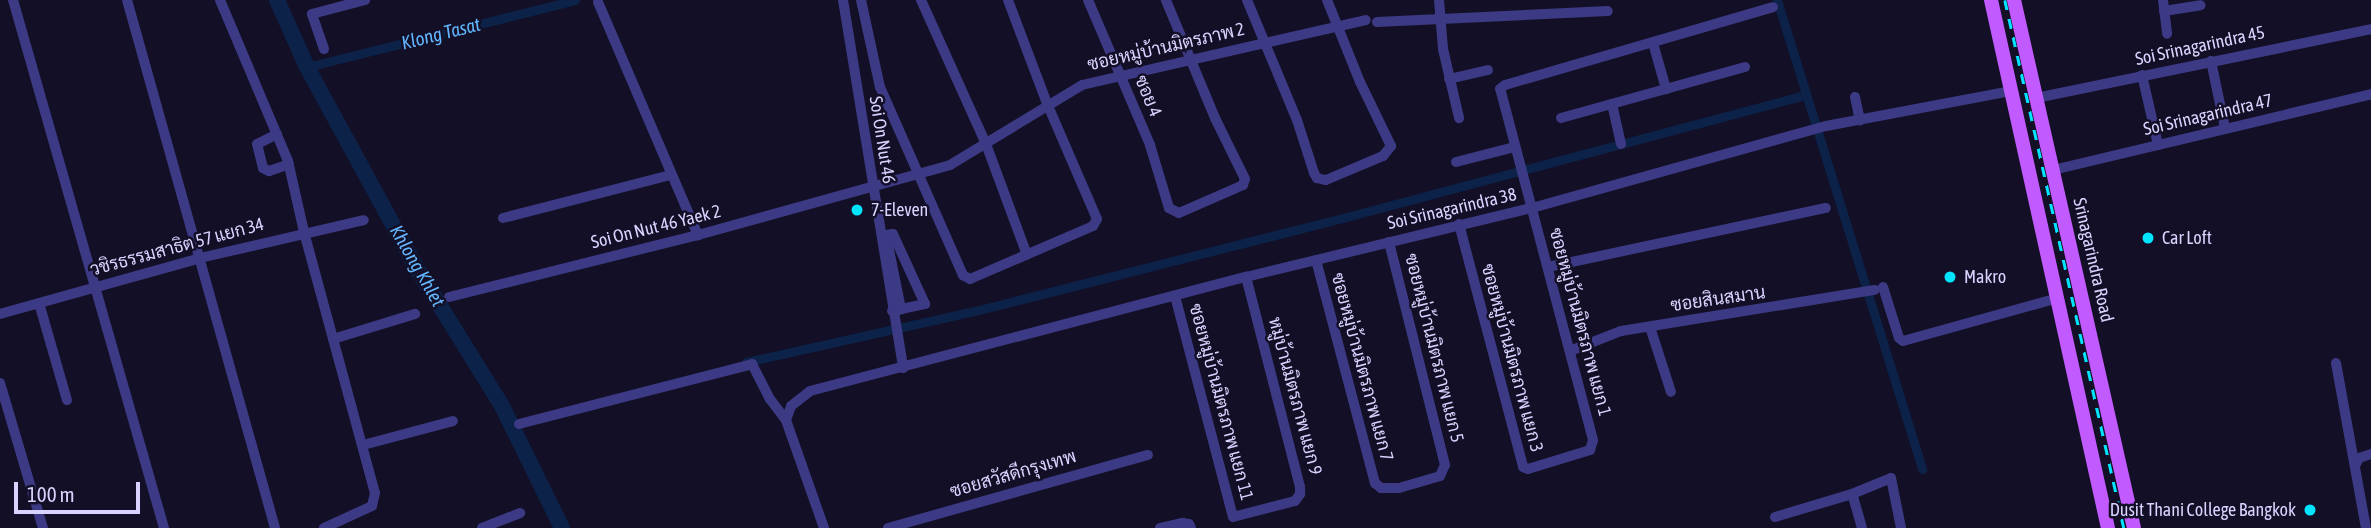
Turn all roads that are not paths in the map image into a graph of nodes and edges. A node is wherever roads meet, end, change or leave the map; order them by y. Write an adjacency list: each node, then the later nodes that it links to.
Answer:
1 (13, 0): 70 (street)
2 (127, 0): 66 (street)
3 (219, 0): 46 (street)
4 (365, 0): 27 (street)
5 (843, 0): 56 (street, Soi On Nut 46)
6 (861, 0): 54 (street)
7 (921, 0): 47 (street)
8 (1008, 0): 41 (street)
9 (1087, 0): 32 (street, ซอย 4)
10 (1166, 0): 28 (street)
11 (1247, 0): 25 (street)
12 (1327, 0): 22 (street)
13 (1439, 0): 21 (street)
14 (1991, 0): 36 (main road)
15 (2014, 0): 39 (main road, Srinagarindra Road)
16 (598, 2): 55 (street)
17 (2202, 5): 18 (street)
18 (2164, 6): 24 (street)
19 (1773, 7): 26 (street)
20 (1608, 11): 21 (street, ซอยหมู่บ้านมิตรภาพ 2)
21 (1441, 19): 22 (street, ซอยหมู่บ้านมิตรภาพ 2); 34 (street)
22 (1338, 26): 25 (street, ซอยหมู่บ้านมิตรภาพ 2); 25 (street)
23 (2371, 29): 29 (street, Soi Srinagarindra 45)
24 (2168, 34)
25 (1264, 42): 28 (street, ซอยหมู่บ้านมิตรภาพ 2)
26 (1653, 43): 35 (street); 50 (street, ซอยหมู่บ้านมิตรภาพ แยก 1)
27 (324, 49)
28 (1190, 58): 32 (street, ซอยหมู่บ้านมิตรภาพ 2); 32 (street, ซอย 4)
29 (2211, 61): 33 (street, Soi Srinagarindra 45); 45 (street)
30 (1745, 67): 35 (street)
31 (1488, 70): 34 (street)
32 (1120, 75): 41 (street, ซอยหมู่บ้านมิตรภาพ 2)
33 (2143, 75): 39 (street, Soi Srinagarindra 45); 49 (street)
34 (1449, 79): 42 (street)
35 (1666, 89): 40 (street)
36 (2011, 91): 44 (street, Soi Srinagarindra 38); 73 (main road)
37 (2371, 94): 45 (street, Soi Srinagarindra 47)
38 (1855, 97): 44 (street)
39 (2036, 98): 53 (main road, Srinagarindra Road)
40 (1612, 104): 43 (street); 48 (street)
41 (1048, 106): 47 (street, ซอยหมู่บ้านมิตรภาพ 2); 65 (street)
42 (1459, 118)
43 (1561, 118)
44 (1860, 120): 57 (street, Soi Srinagarindra 38)
45 (2225, 128): 49 (street, Soi Srinagarindra 47)
46 (277, 134): 52 (street); 52 (street)
47 (986, 144): 54 (street, ซอยหมู่บ้านมิตรภาพ 2); 65 (street)
48 (1621, 144)
49 (2158, 145): 53 (street, Soi Srinagarindra 47)
50 (1516, 147): 51 (street); 57 (street, ซอยหมู่บ้านมิตรภาพ แยก 1)
51 (1455, 162)
52 (289, 164): 62 (street)
53 (2053, 170): 112 (main road, Srinagarindra Road)
54 (917, 173): 56 (street, ซอยหมู่บ้านมิตรภาพ 2); 65 (street)
55 (670, 175): 59 (street); 63 (street)
56 (871, 188): 63 (street, Soi On Nut 46 Yaek 2); 75 (street, Soi On Nut 46)
57 (1532, 208): 61 (street, Soi Srinagarindra 38); 68 (street, ซอยหมู่บ้านมิตรภาพ แยก 1)
58 (1826, 208): 68 (street)
59 (503, 218)
60 (364, 220): 62 (street, วชิรธรรมสาธิต 57 แยก 34)
61 (1459, 225): 64 (street, Soi Srinagarindra 38); 92 (street, ซอยหมู่บ้านมิตรภาพ แยก 3)
62 (304, 232): 66 (street, วชิรธรรมสาธิต 57 แยก 34); 79 (street)
63 (698, 235): 72 (street, Soi On Nut 46 Yaek 2)
64 (1389, 242): 67 (street, Soi Srinagarindra 38); 94 (street, ซอยหมู่บ้านมิตรภาพ แยก 5)
65 (1027, 255)
66 (200, 258): 70 (street, วชิรธรรมสาธิต 57 แยก 34); 102 (street)
67 (1316, 260): 69 (street, Soi Srinagarindra 38); 94 (street, ซอยหมู่บ้านมิตรภาพ แยก 7)
68 (1548, 267): 80 (street, ซอยหมู่บ้านมิตรภาพ แยก 1)
69 (1246, 277): 71 (street, Soi Srinagarindra 38); 98 (street, หมู่บ้านมิตรภาพ แยก 9)
70 (93, 288): 74 (street, วชิรธรรมสาธิต 57 แยก 34); 101 (street)
71 (1175, 296): 82 (street, Soi Srinagarindra 38); 98 (street, ซอยหมู่บ้านมิตรภาพ แยก 11)
72 (449, 297)
73 (2058, 298): 78 (street, ซอยสินสมาน); 111 (main road)
74 (39, 303): 76 (street, วชิรธรรมสาธิต 57 แยก 34); 85 (street)
75 (895, 313): 75 (street); 82 (street, Soi On Nut 46)
76 (0, 314)
77 (415, 314): 79 (street)
78 (1650, 327): 80 (street, ซอยสินสมาน); 84 (street)
79 (334, 339): 89 (street)
80 (1570, 351): 92 (street, ซอยหมู่บ้านมิตรภาพ แยก 1)
81 (2336, 363): 93 (street)
82 (903, 368): 86 (street, Soi Srinagarindra 38)
83 (0, 383): 100 (street)
84 (1671, 392)
85 (67, 400)
86 (786, 420): 88 (street); 105 (street)
87 (453, 421): 89 (street)
88 (519, 424)
89 (363, 445): 103 (street)
90 (1148, 454): 106 (street, ซอยสวัสดีกรุงเทพ)
91 (2371, 454): 93 (street)
92 (1555, 461)
93 (2356, 464): 96 (street)
94 (1414, 484)
95 (1852, 494): 99 (street); 109 (street); 110 (street)
96 (2366, 499): 113 (street)
97 (520, 513): 104 (street)
98 (1233, 517)
99 (1775, 517)
100 (43, 528)
101 (164, 528)
102 (275, 528)
103 (324, 528)
104 (482, 528)
105 (824, 528)
106 (888, 528)
107 (1160, 528): 108 (street)
108 (1191, 528)
109 (1862, 528)
110 (1901, 528)
111 (2109, 528)
112 (2134, 528)
113 (2366, 528)

